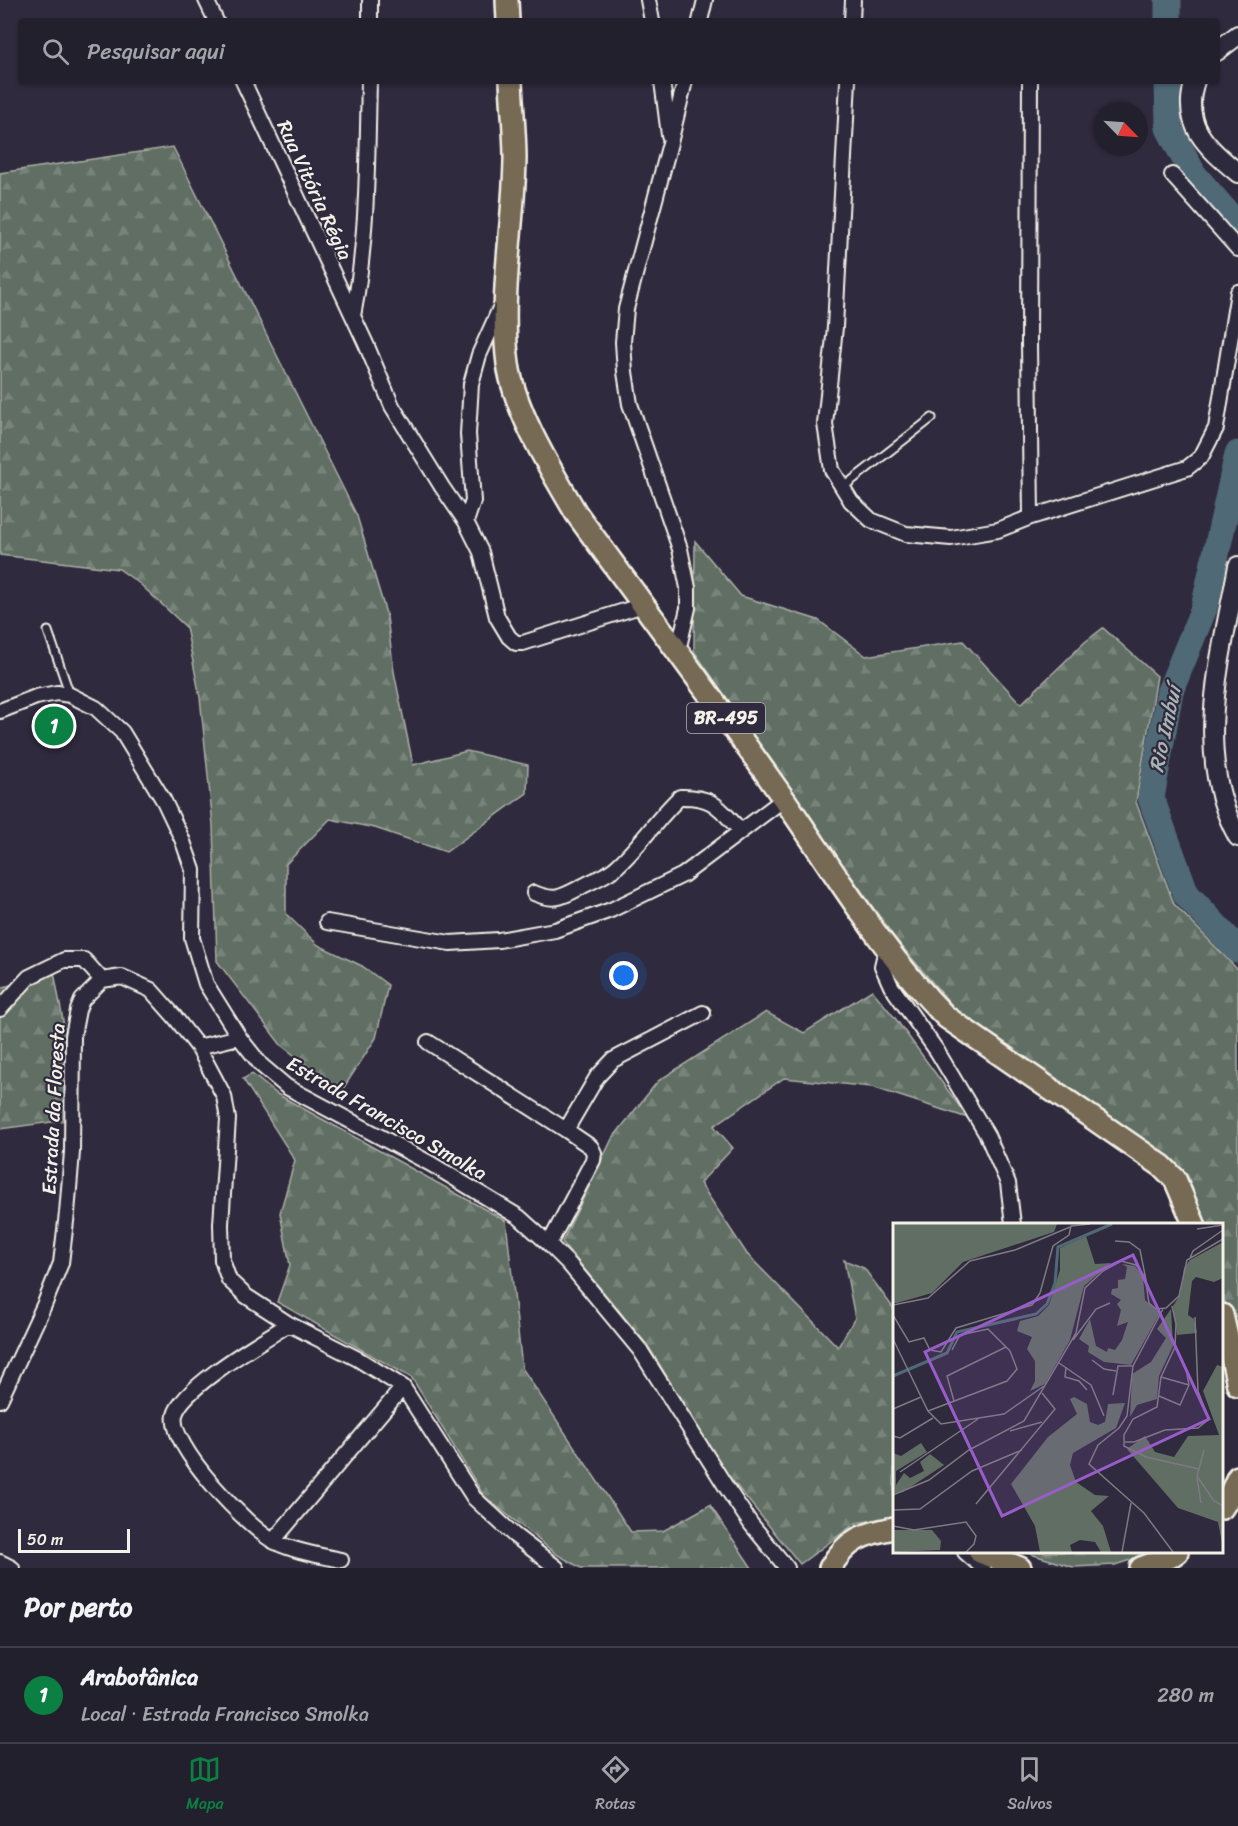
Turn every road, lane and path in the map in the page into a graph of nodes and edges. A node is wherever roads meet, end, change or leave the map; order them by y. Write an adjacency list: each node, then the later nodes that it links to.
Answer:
1 (206, 0): 7 (street)
2 (370, 0): 8 (street)
3 (507, 0): 9 (main road)
4 (648, 0): 10 (street)
5 (705, 0): 11 (street)
6 (853, 0): 12 (street)
7 (215, 18)
8 (370, 18)
9 (508, 18)
10 (651, 18)
11 (701, 18)
12 (852, 18)
13 (1238, 35): 14 (street)
14 (1220, 49)
15 (244, 84): 29 (street, Rua Vitória Régia)
16 (369, 84): 29 (street)
17 (511, 84): 28 (main road, BR-495)
18 (662, 84): 23 (street)
19 (684, 84): 23 (street)
20 (848, 84): 31 (street)
21 (1030, 84): 32 (street)
22 (1194, 84): 24 (street)
23 (670, 143): 37 (street)
24 (1238, 173)
25 (1172, 174): 26 (street)
26 (1238, 249)
27 (1238, 292): 32 (street)
28 (504, 299): 33 (street); 35 (main road, BR-495)
29 (352, 316): 33 (street, Rua Vitória Régia)
30 (932, 418): 31 (lane)
31 (842, 488): 32 (street)
32 (1031, 517)
33 (466, 522): 35 (street, Rua Vitória Régia)
34 (1238, 566): 42 (street)
35 (643, 605): 37 (main road, BR-495)
36 (48, 630): 38 (lane)
37 (678, 651): 40 (main road, BR-495)
38 (70, 695): 39 (street, Estrada Francisco Smolka); 49 (street, Estrada Francisco Smolka)
39 (0, 711)
40 (784, 799): 41 (street); 45 (main road, BR-495)
41 (741, 831): 43 (street); 44 (street)
42 (1238, 837)
43 (534, 892)
44 (327, 922)
45 (886, 949): 53 (street); 54 (main road, BR-495)
46 (102, 980): 47 (street); 51 (street); 60 (street, Estrada da Floresta)
47 (0, 1009)
48 (703, 1012): 52 (street)
49 (239, 1037): 51 (street); 55 (street, Estrada Francisco Smolka)
50 (428, 1041): 52 (street)
51 (198, 1047): 57 (street)
52 (566, 1130): 55 (street)
53 (1013, 1223)
54 (1194, 1223)
55 (549, 1244): 72 (street, Estrada Francisco Smolka)
56 (1223, 1323): 58 (main road)
57 (289, 1324): 59 (street); 64 (street)
58 (1238, 1385)
59 (403, 1386): 64 (street); 71 (street)
60 (0, 1400)
61 (1238, 1477): 62 (main road)
62 (1223, 1505)
63 (893, 1528): 73 (main road)
64 (273, 1541): 68 (street)
65 (967, 1553): 74 (street)
66 (985, 1553): 75 (main road)
67 (1175, 1553): 76 (main road)
68 (341, 1560)
69 (0, 1562): 70 (street)
70 (12, 1568)
71 (558, 1568)
72 (787, 1568)
73 (830, 1568)
74 (983, 1568)
75 (1020, 1568)
76 (1141, 1568)

